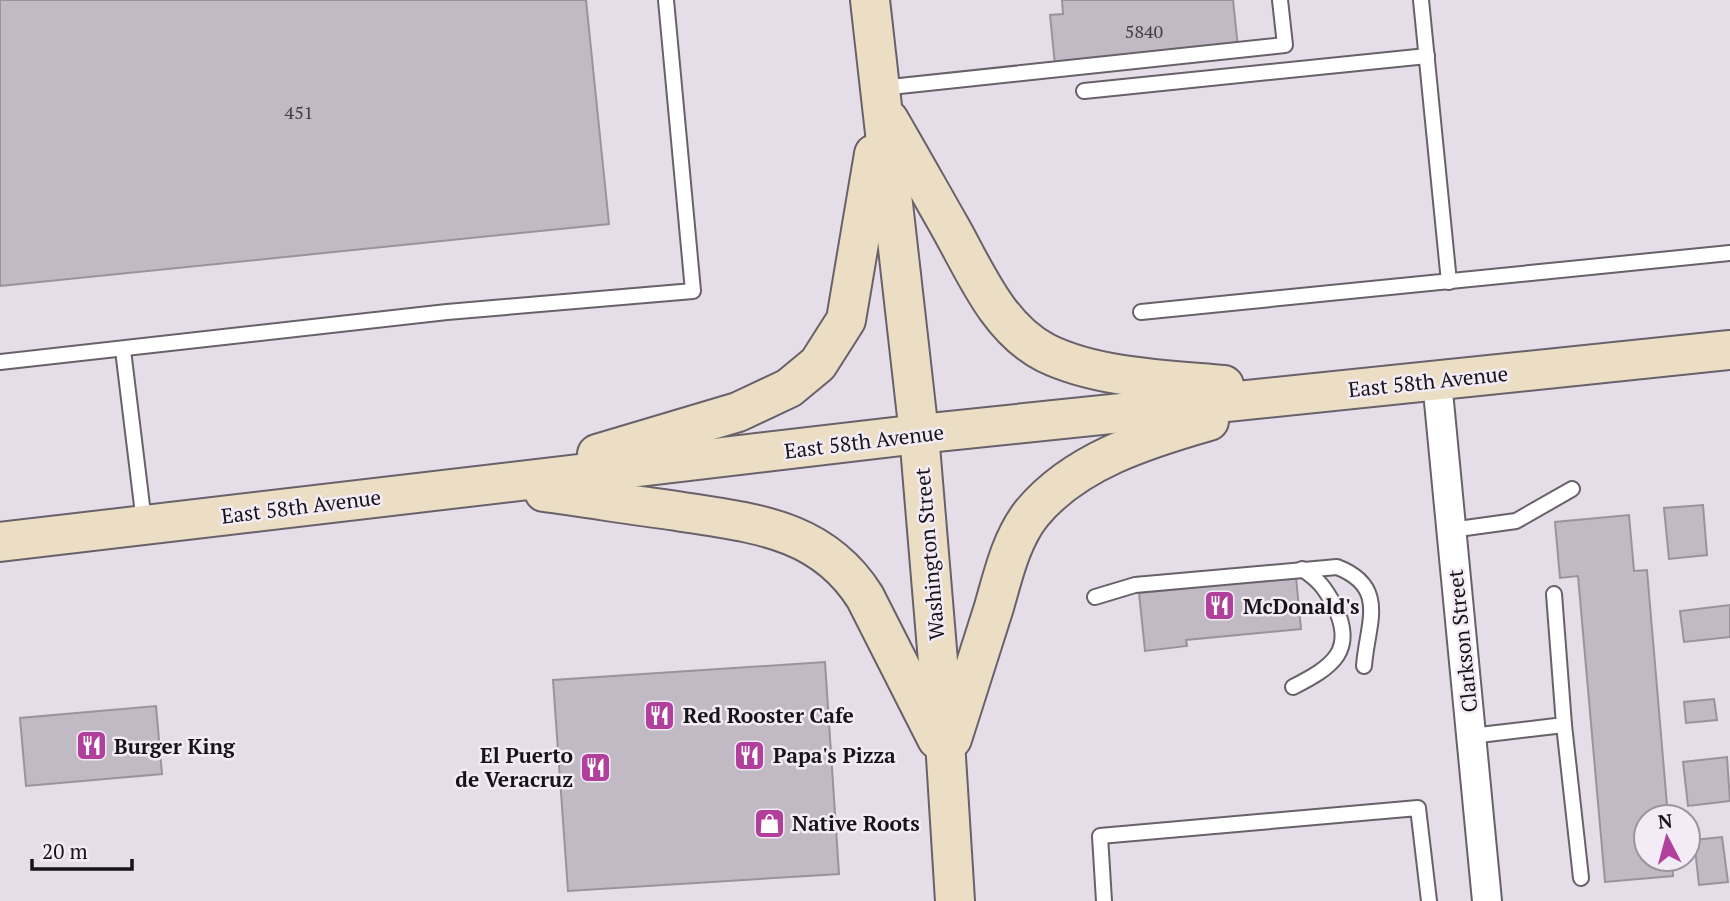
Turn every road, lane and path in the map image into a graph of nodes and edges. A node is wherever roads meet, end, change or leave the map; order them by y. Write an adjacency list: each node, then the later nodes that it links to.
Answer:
1 (666, 0): 12 (lane)
2 (870, 0): 7 (main road, Washington Street)
3 (1280, 0): 7 (lane)
4 (1421, 0): 5 (lane)
5 (1427, 56): 6 (lane); 9 (lane)
6 (1084, 91)
7 (881, 97): 15 (main road); 16 (main road, Washington Street); 17 (main road)
8 (1730, 253): 9 (lane)
9 (1449, 282): 10 (lane)
10 (1141, 312)
11 (1727, 346): 14 (main road, East 58th Avenue)
12 (123, 350): 13 (lane); 19 (lane)
13 (0, 362)
14 (1437, 381): 15 (main road, East 58th Avenue); 20 (street, Clarkson Street)
15 (1313, 393): 16 (main road, East 58th Avenue); 29 (main road)
16 (919, 434): 17 (main road, East 58th Avenue); 29 (main road, Washington Street)
17 (494, 484): 19 (main road, East 58th Avenue); 29 (main road)
18 (1572, 489): 20 (lane)
19 (144, 525): 21 (main road, East 58th Avenue)
20 (1451, 530): 28 (street, Clarkson Street)
21 (0, 542)
22 (1301, 569): 24 (lane); 25 (lane); 26 (lane)
23 (1554, 594): 27 (lane)
24 (1095, 597)
25 (1364, 666)
26 (1293, 687)
27 (1564, 725): 28 (lane); 30 (lane)
28 (1471, 736): 34 (street, Clarkson Street)
29 (946, 757): 31 (main road, Washington Street)
30 (1581, 878)
31 (955, 901)
32 (1104, 901): 33 (lane)
33 (1429, 901)
34 (1486, 901)

